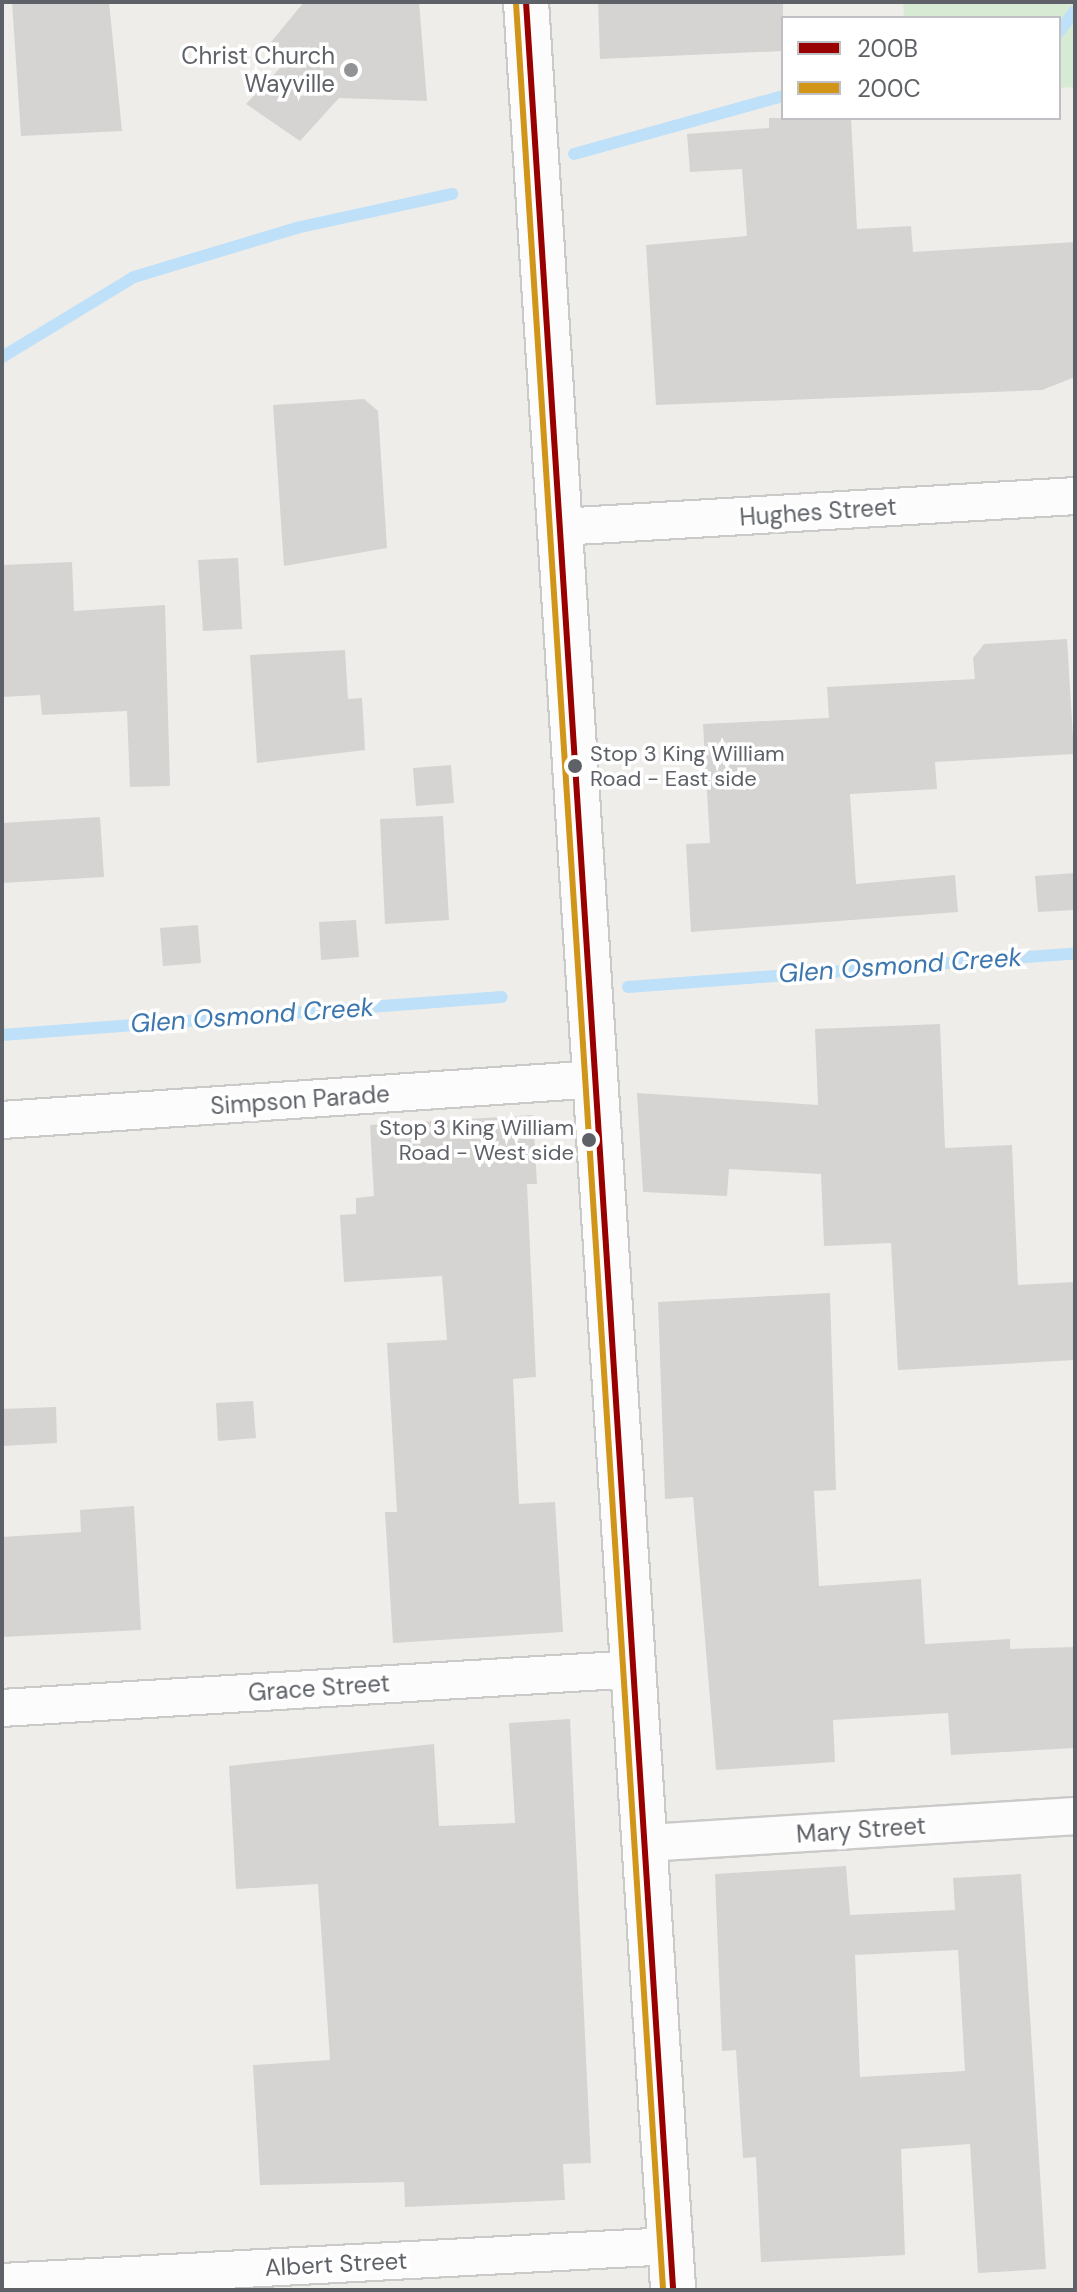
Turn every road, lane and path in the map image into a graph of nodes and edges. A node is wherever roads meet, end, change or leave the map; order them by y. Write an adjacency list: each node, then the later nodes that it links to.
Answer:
1 (526, 2): 3 (main road)
2 (1075, 496): 3 (street, Hughes Street)
3 (560, 527): 4 (main road)
4 (597, 1079): 5 (street, Simpson Parade); 6 (main road)
5 (2, 1120)
6 (636, 1669): 7 (street, Grace Street); 9 (main road)
7 (2, 1708)
8 (1075, 1816): 9 (street, Mary Street)
9 (647, 1843): 10 (main road)
10 (671, 2246): 11 (street, Albert Street); 12 (main road)
11 (2, 2282)
12 (673, 2290)

